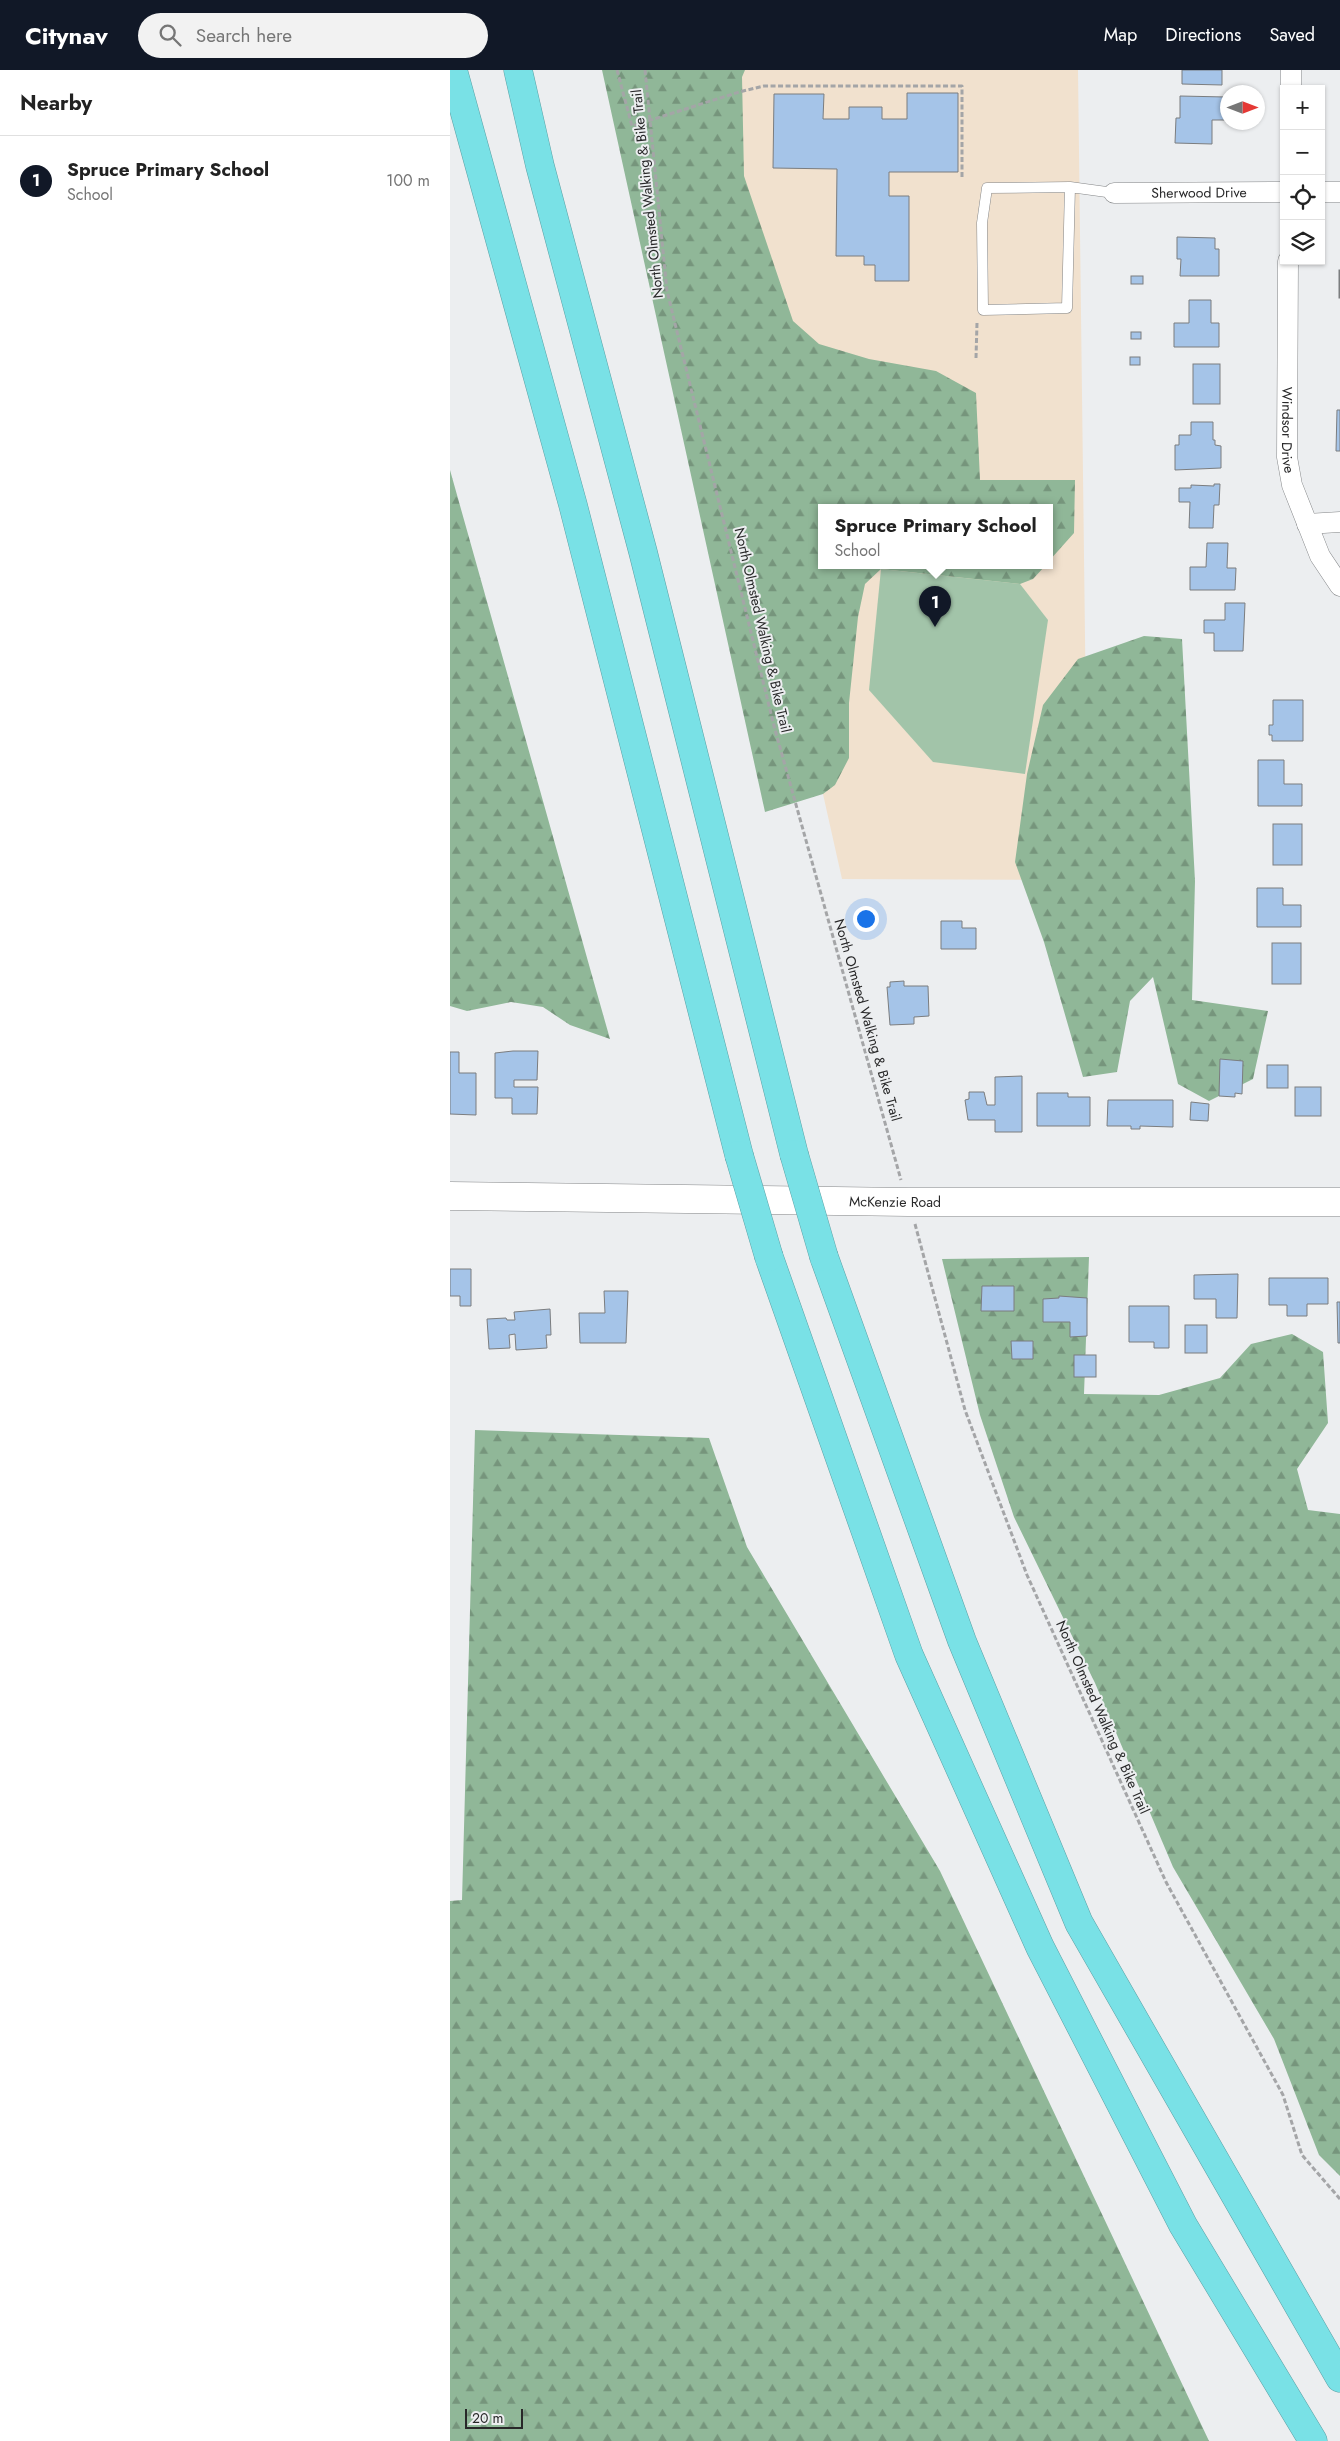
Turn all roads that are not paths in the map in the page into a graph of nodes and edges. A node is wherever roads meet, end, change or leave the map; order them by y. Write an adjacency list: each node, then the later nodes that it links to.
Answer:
1 (453, 70): 19 (highway, bridge)
2 (518, 70): 6 (highway)
3 (523, 70): 6 (highway)
4 (1291, 70): 5 (street)
5 (1291, 85)
6 (527, 106): 18 (highway, bridge)
7 (1070, 187): 7 (lane); 11 (lane)
8 (1280, 192): 11 (street, Sherwood Drive)
9 (1325, 192): 10 (street)
10 (1340, 192)
11 (1114, 193)
12 (1288, 265): 14 (street, Windsor Drive)
13 (1340, 522): 14 (street)
14 (1308, 524): 15 (street, Windsor Drive)
15 (1340, 586)
16 (450, 1196): 17 (street, McKenzie Road)
17 (1340, 1202)
18 (1340, 2378)
19 (1313, 2441)

